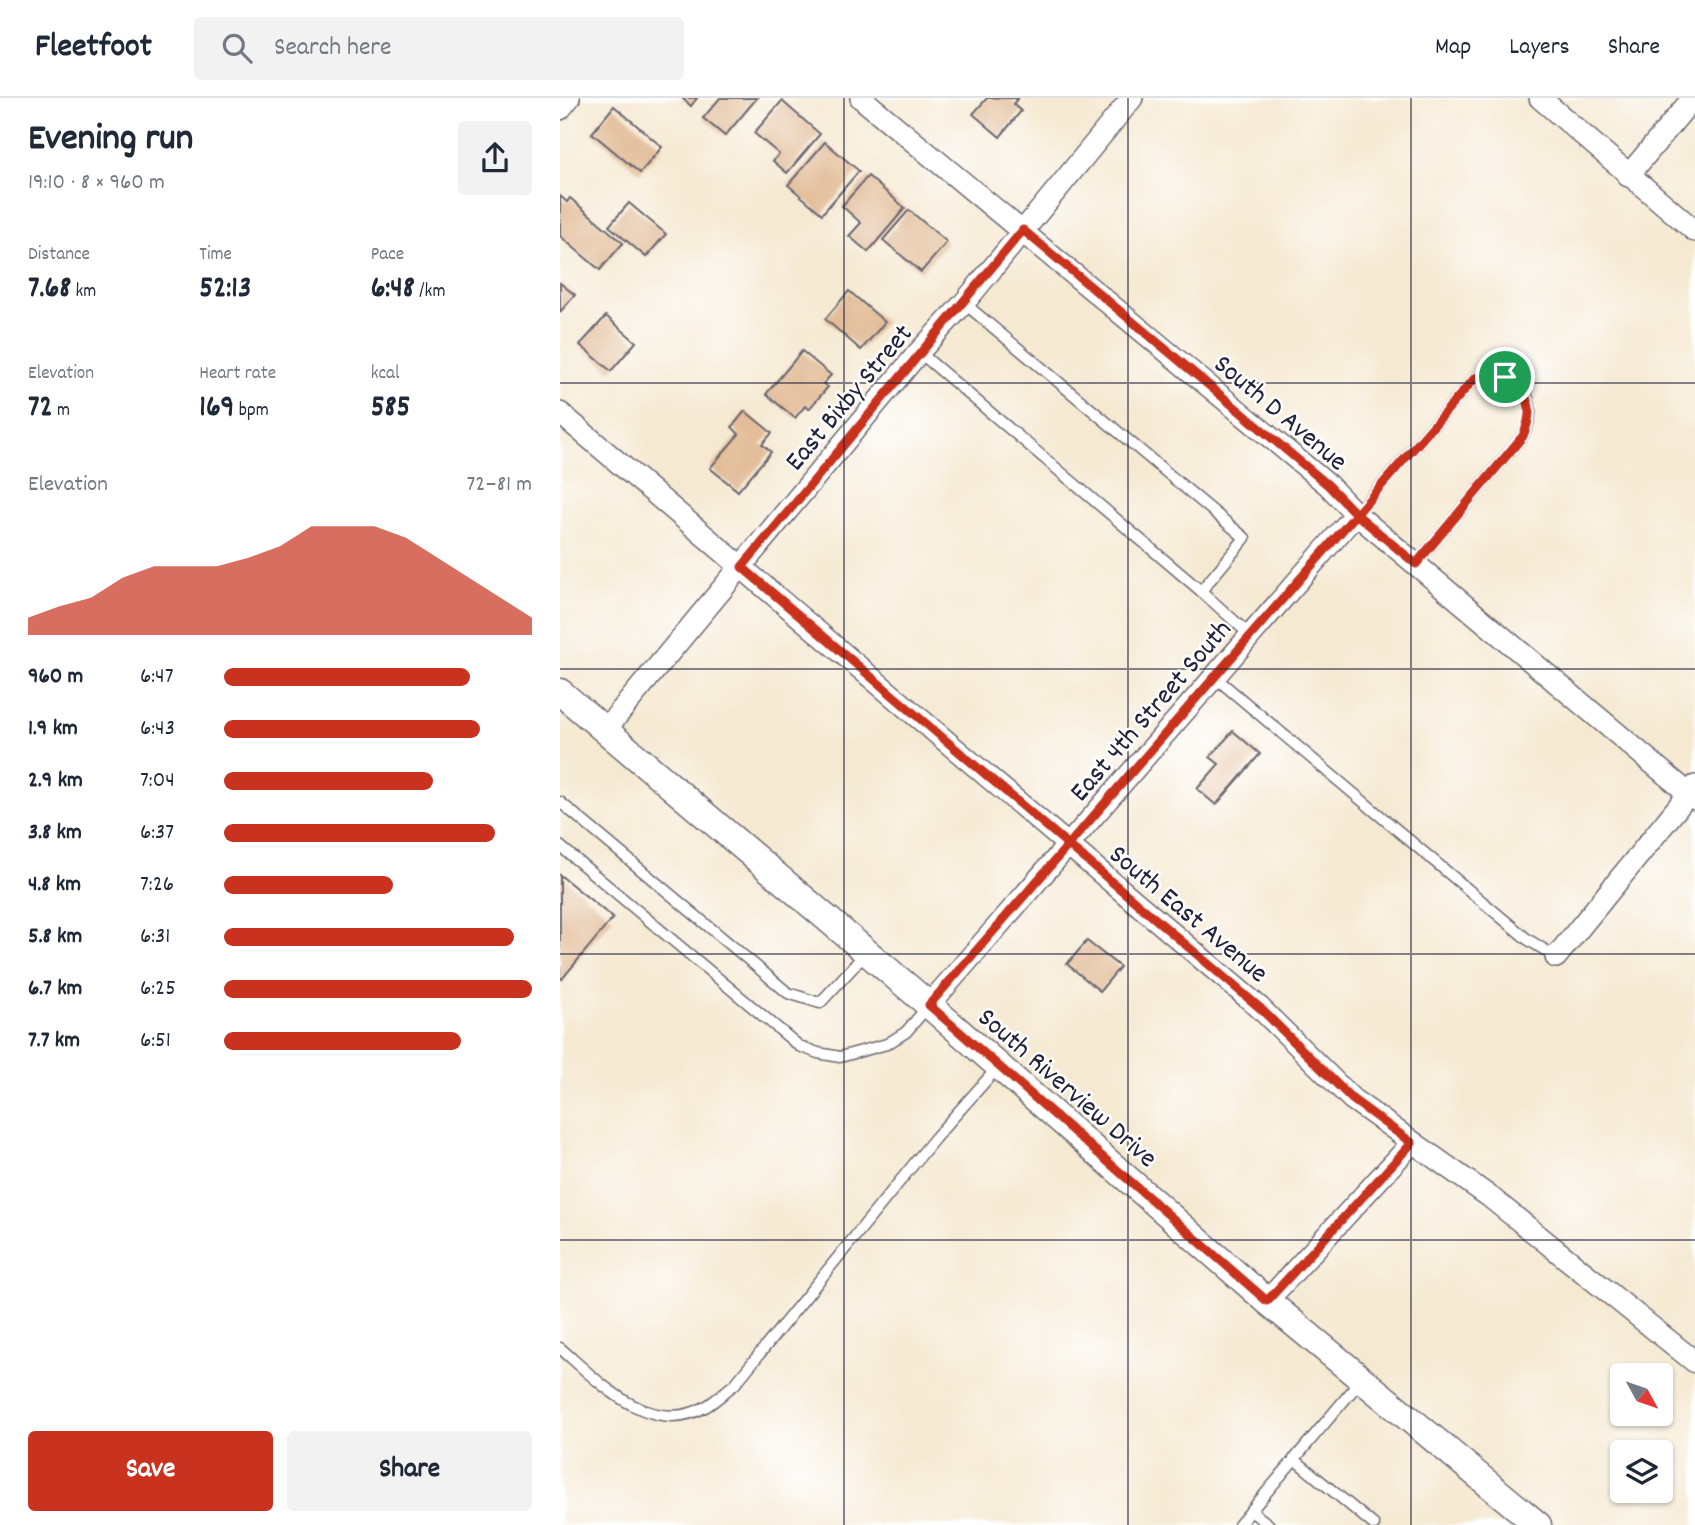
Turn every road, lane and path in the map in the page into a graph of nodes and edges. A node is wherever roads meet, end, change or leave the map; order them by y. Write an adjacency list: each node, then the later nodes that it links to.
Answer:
1 (569, 98): 6 (street)
2 (861, 98): 8 (street, South D Avenue)
3 (1132, 98): 8 (street, East Bixby Street)
4 (1540, 98): 7 (street)
5 (1693, 98): 7 (street)
6 (560, 109)
7 (1628, 176): 9 (street)
8 (1023, 230): 10 (street, East Bixby Street); 13 (street, South D Avenue)
9 (1695, 231)
10 (964, 303): 11 (street, East Bixby Street); 16 (lane)
11 (919, 352): 15 (street, East Bixby Street); 16 (lane)
12 (560, 413): 15 (street, South East Avenue)
13 (1356, 514): 14 (street, South D Avenue); 14 (lane); 17 (street, East 4th Street South)
14 (1416, 564): 21 (street, South D Avenue)
15 (742, 567): 20 (street, East Bixby Street); 23 (street, South East Avenue)
16 (1201, 591): 17 (lane)
17 (1250, 635): 18 (street, East 4th Street South)
18 (1216, 678): 23 (street, East 4th Street South); 26 (lane)
19 (560, 692): 20 (street, South Riverview Drive)
20 (605, 730): 25 (street, South Riverview Drive)
21 (1693, 793): 26 (street)
22 (560, 802): 25 (lane)
23 (1068, 844): 27 (street, East 4th Street South); 29 (street, South East Avenue)
24 (560, 846): 27 (lane)
25 (866, 953): 27 (street, South Riverview Drive)
26 (1556, 957)
27 (929, 1005): 28 (street, South Riverview Drive)
28 (999, 1066): 30 (street, South Riverview Drive); 31 (lane)
29 (1412, 1143): 30 (street); 32 (street, South East Avenue)
30 (1267, 1301): 33 (street, South Riverview Drive)
31 (560, 1348)
32 (1695, 1362)
33 (1362, 1379): 34 (lane); 39 (street, South Riverview Drive)
34 (1294, 1459): 35 (lane); 38 (lane)
35 (1251, 1511): 36 (lane); 37 (lane)
36 (1239, 1525)
37 (1269, 1525)
38 (1374, 1525)
39 (1538, 1525)

